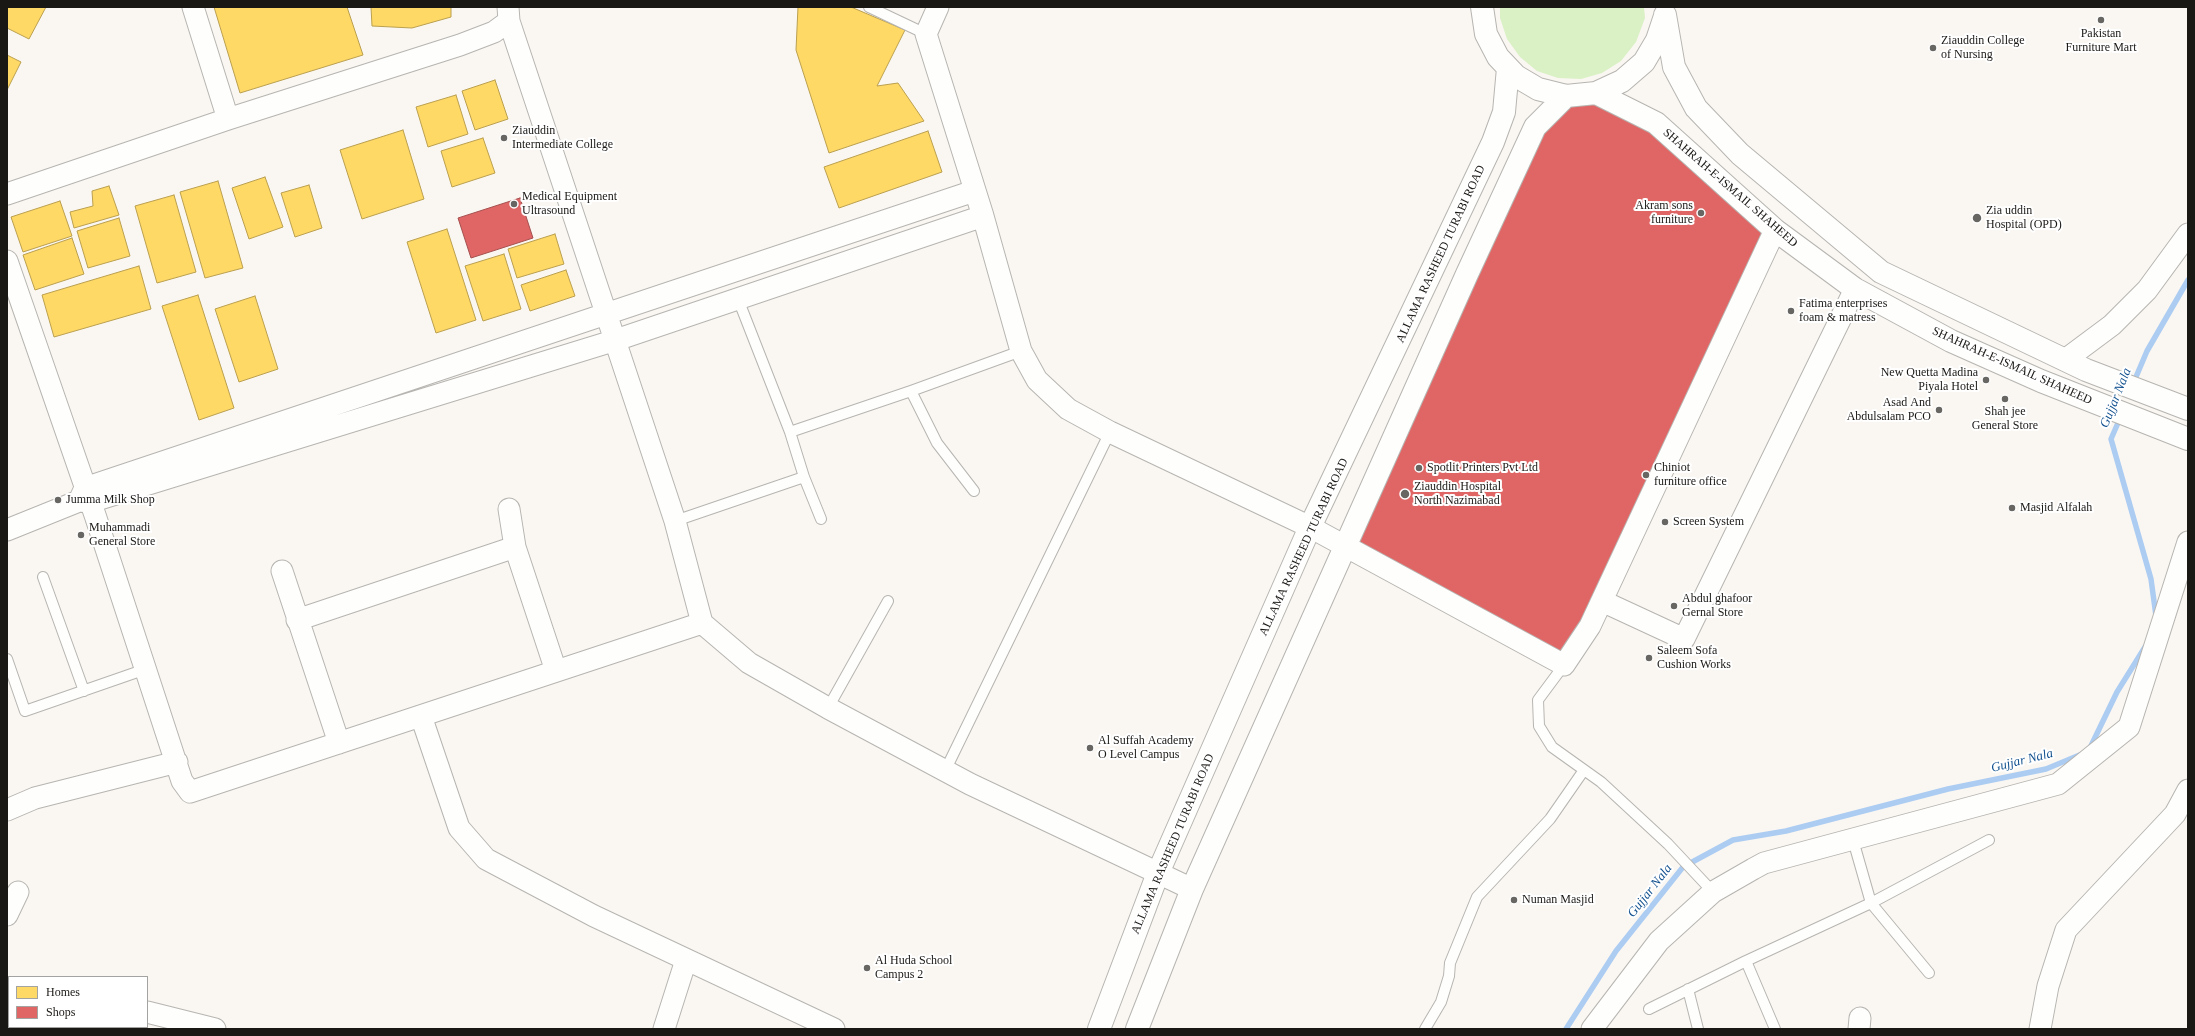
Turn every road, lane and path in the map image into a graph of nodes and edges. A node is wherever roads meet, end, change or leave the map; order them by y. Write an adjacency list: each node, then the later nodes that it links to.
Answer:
1 (193, 7): 11 (street)
2 (869, 7): 7 (lane)
3 (938, 7): 7 (street)
4 (1480, 8): 8 (main road)
5 (1665, 11): 9 (main road); 23 (main road)
6 (509, 14): 11 (street); 20 (street)
7 (926, 34): 12 (street)
8 (1508, 68): 10 (main road); 35 (main road, ALLAMA RASHEED TURABI ROAD)
9 (1596, 93): 10 (main road); 15 (main road, SHAHRAH-E-ISMAIL SHAHEED)
10 (1566, 96): 38 (main road)
11 (228, 119): 13 (street)
12 (974, 191): 14 (street); 20 (street)
13 (7, 194)
14 (983, 216): 19 (street); 22 (street)
15 (1775, 230): 18 (main road, SHAHRAH-E-ISMAIL SHAHEED); 43 (street)
16 (2188, 234): 23 (street)
17 (7, 261): 31 (street)
18 (1855, 289): 28 (main road, SHAHRAH-E-ISMAIL SHAHEED); 43 (street)
19 (738, 299): 21 (street); 26 (lane)
20 (606, 314): 21 (street); 31 (street)
21 (616, 340): 31 (street); 34 (street)
22 (1021, 351): 24 (lane); 27 (street)
23 (2065, 360): 25 (main road)
24 (911, 391): 26 (lane); 30 (lane)
25 (2188, 409)
26 (790, 432): 29 (lane)
27 (1110, 432): 35 (street); 56 (lane)
28 (2188, 439)
29 (804, 477): 33 (lane); 34 (lane)
30 (974, 491)
31 (85, 497): 36 (street); 48 (street)
32 (509, 509): 39 (street)
33 (821, 519)
34 (675, 521): 45 (street)
35 (1310, 527): 38 (street); 61 (main road, ALLAMA RASHEED TURABI ROAD)
36 (7, 530)
37 (2188, 542): 59 (street)
38 (1346, 546): 47 (street); 62 (main road)
39 (515, 547): 44 (street); 49 (street)
40 (282, 571): 44 (street)
41 (43, 577): 50 (lane)
42 (888, 601): 51 (lane)
43 (1602, 601): 47 (street)
44 (297, 620): 53 (street)
45 (702, 623): 49 (street); 51 (street)
46 (7, 659): 50 (lane)
47 (1564, 665): 55 (lane)
48 (146, 669): 50 (lane); 54 (street)
49 (556, 671): 52 (street)
50 (84, 690)
51 (828, 708): 56 (street)
52 (421, 716): 53 (street); 67 (street)
53 (339, 743): 54 (street)
54 (177, 762): 58 (street)
55 (1584, 770): 64 (lane); 78 (lane)
56 (945, 771): 61 (street)
57 (2188, 790): 82 (street)
58 (7, 810)
59 (1853, 840): 64 (street); 65 (lane)
60 (1989, 840): 65 (lane)
61 (1158, 873): 62 (street); 76 (main road, ALLAMA RASHEED TURABI ROAD)
62 (1192, 889): 77 (main road)
63 (18, 892): 66 (street)
64 (1713, 892): 79 (street)
65 (1871, 903): 68 (lane); 69 (lane)
66 (7, 915)
67 (686, 960): 74 (street); 75 (street)
68 (1746, 961): 70 (lane); 81 (lane)
69 (1929, 973)
70 (1688, 989): 71 (lane); 80 (lane)
71 (1649, 1009)
72 (148, 1012): 73 (street)
73 (215, 1029)
74 (664, 1029)
75 (834, 1029)
76 (1099, 1029)
77 (1137, 1029)
78 (1425, 1029)
79 (1592, 1029)
80 (1698, 1029)
81 (1775, 1029)
82 (2040, 1029)

